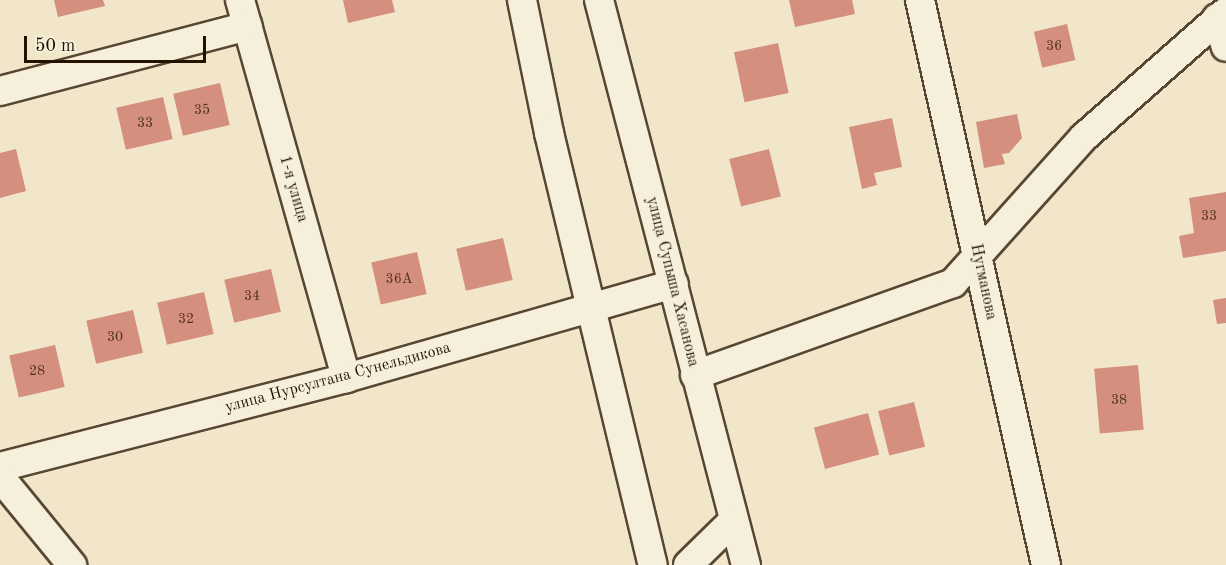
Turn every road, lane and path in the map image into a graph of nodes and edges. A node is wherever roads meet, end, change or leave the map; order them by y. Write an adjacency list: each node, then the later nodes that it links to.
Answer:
1 (522, 0): 10 (street)
2 (599, 0): 9 (street, улица Супыша Хасанова)
3 (920, 0): 8 (street, Нугманова)
4 (244, 13): 7 (street); 12 (street, 1-я улица)
5 (1221, 15): 6 (street); 8 (street)
6 (1226, 47)
7 (0, 91)
8 (977, 256): 11 (street); 20 (street, Нугманова)
9 (674, 284): 10 (street, улица Нурсултана Сунельдикова); 11 (street, улица Супыша Хасанова)
10 (591, 308): 12 (street, улица Нурсултана Сунельдикова); 17 (street)
11 (695, 375): 15 (street, улица Супыша Хасанова)
12 (346, 378): 13 (street, улица Нурсултана Сунельдикова)
13 (0, 467)
14 (0, 477): 16 (street)
15 (734, 520): 18 (street); 19 (street, улица Супыша Хасанова)
16 (72, 565)
17 (653, 565)
18 (688, 565)
19 (746, 565)
20 (1046, 565)

